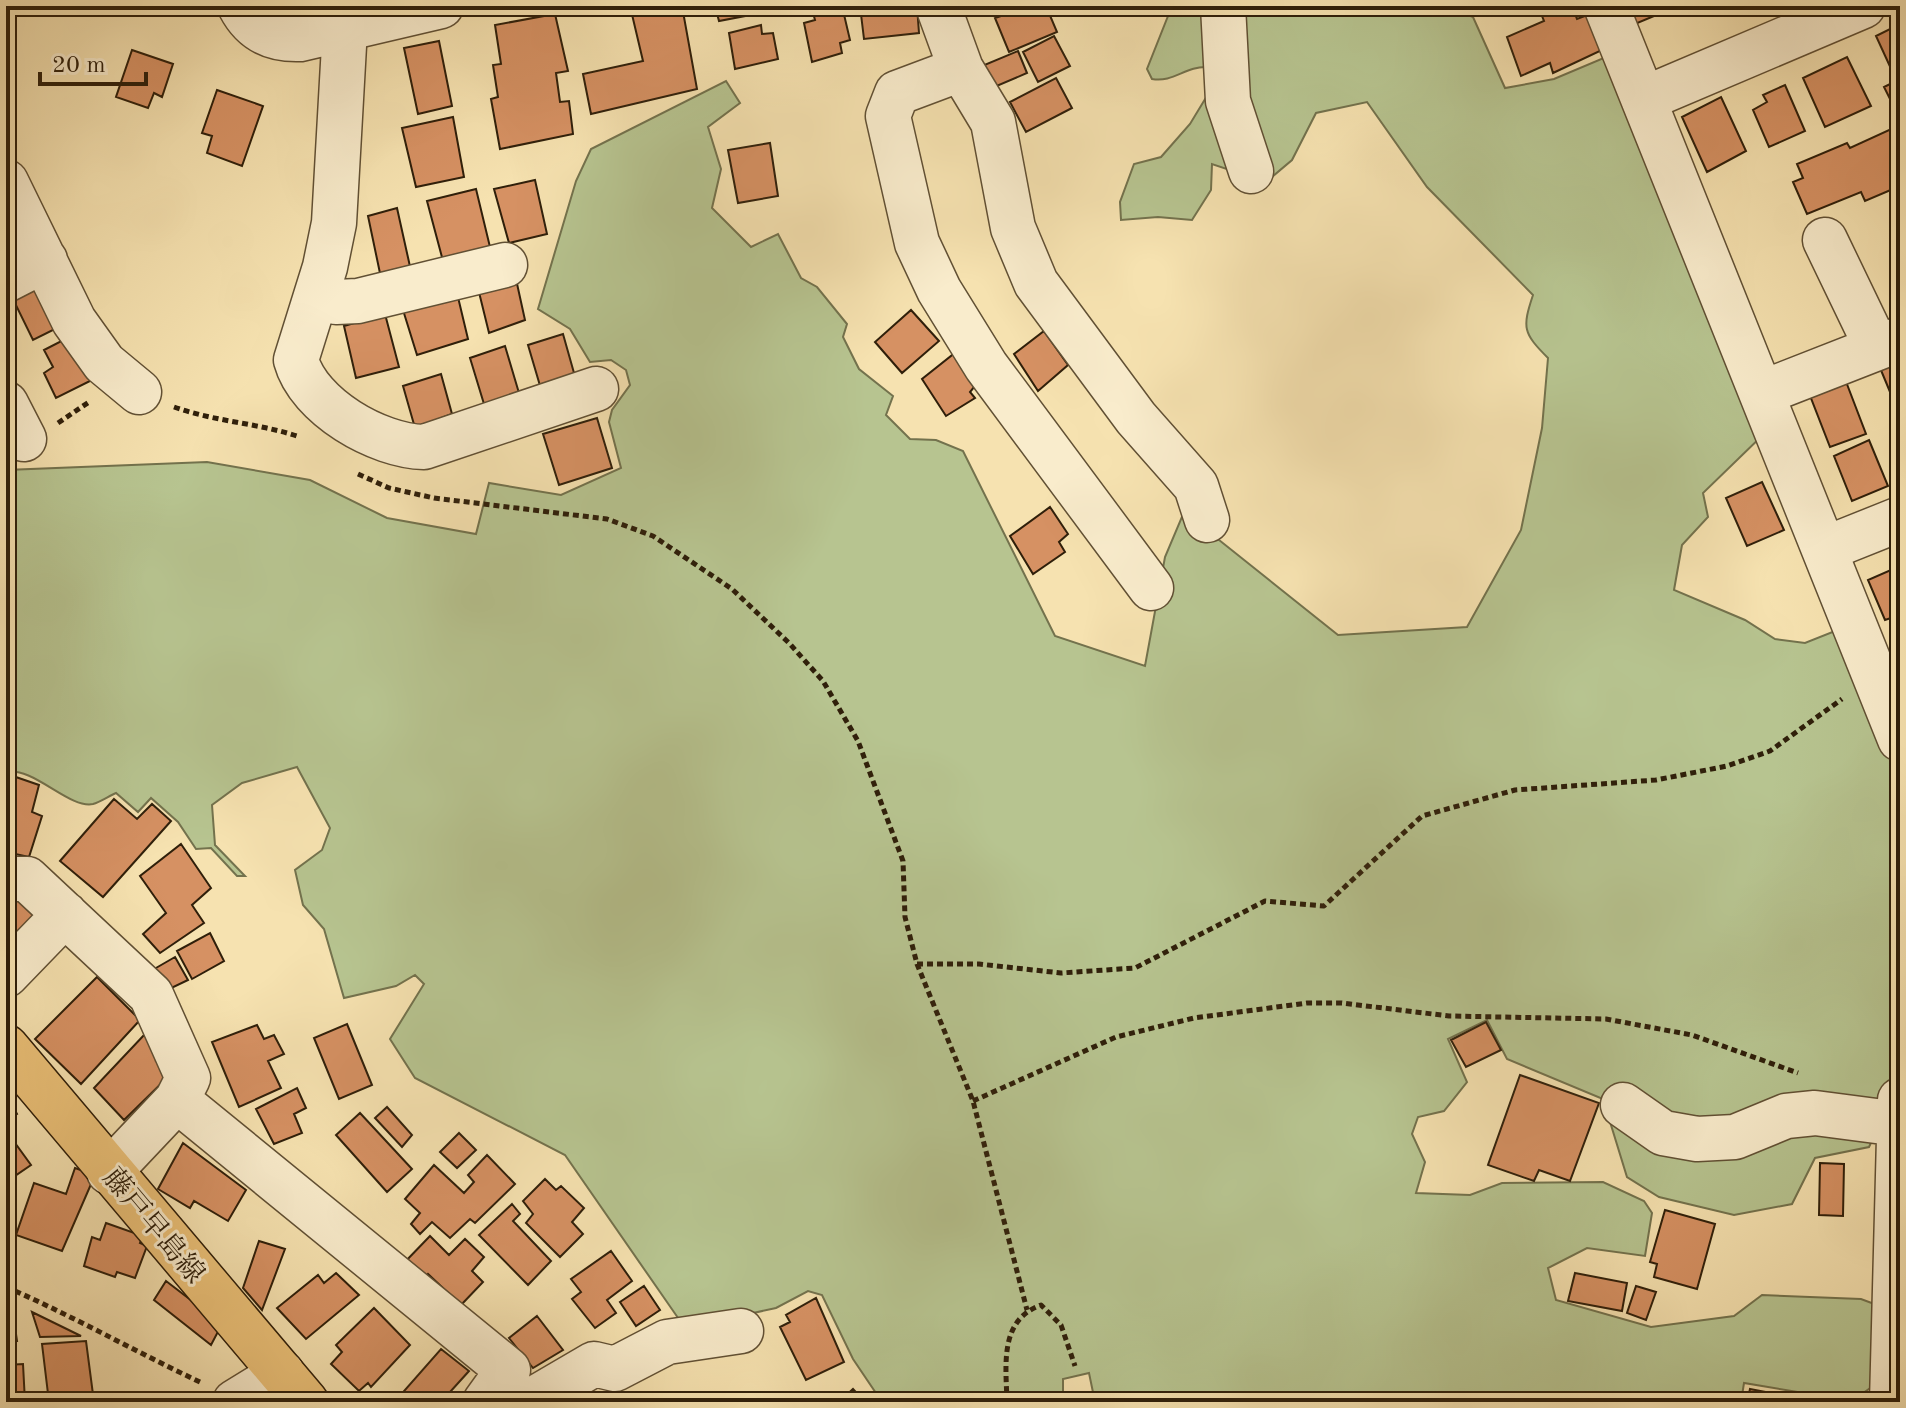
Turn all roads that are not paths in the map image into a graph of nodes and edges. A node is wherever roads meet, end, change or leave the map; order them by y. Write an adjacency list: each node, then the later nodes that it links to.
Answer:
1 (240, 6): 7 (street)
2 (441, 6): 7 (street)
3 (938, 6): 8 (street)
4 (1223, 6): 10 (street)
5 (1606, 6): 9 (street)
6 (1863, 6): 9 (street)
7 (345, 28): 16 (street)
8 (961, 69): 22 (street); 24 (street)
9 (1644, 99): 20 (street)
10 (1251, 171)
11 (6, 182): 13 (street)
12 (1825, 240): 17 (street)
13 (45, 260): 15 (street); 19 (street)
14 (505, 265): 16 (street)
15 (6, 280)
16 (317, 295): 18 (street)
17 (1888, 343): 20 (street)
18 (596, 389)
19 (139, 392)
20 (1762, 393): 23 (street)
21 (1900, 519): 23 (street)
22 (1207, 520)
23 (1825, 549): 25 (street)
24 (1151, 588)
25 (1900, 739)
26 (6, 879): 27 (street)
27 (65, 914): 28 (street); 30 (street)
28 (6, 975)
29 (6, 1047): 34 (main road, 藤戸早島線)
30 (177, 1100): 34 (street); 38 (street)
31 (1900, 1100): 33 (street)
32 (1623, 1105): 33 (street)
33 (1899, 1124): 40 (street)
34 (109, 1172): 36 (main road, 藤戸早島線)
35 (741, 1331): 39 (street)
36 (294, 1388): 37 (street)
37 (237, 1401)
38 (485, 1402)
39 (529, 1402)
40 (1892, 1402)

